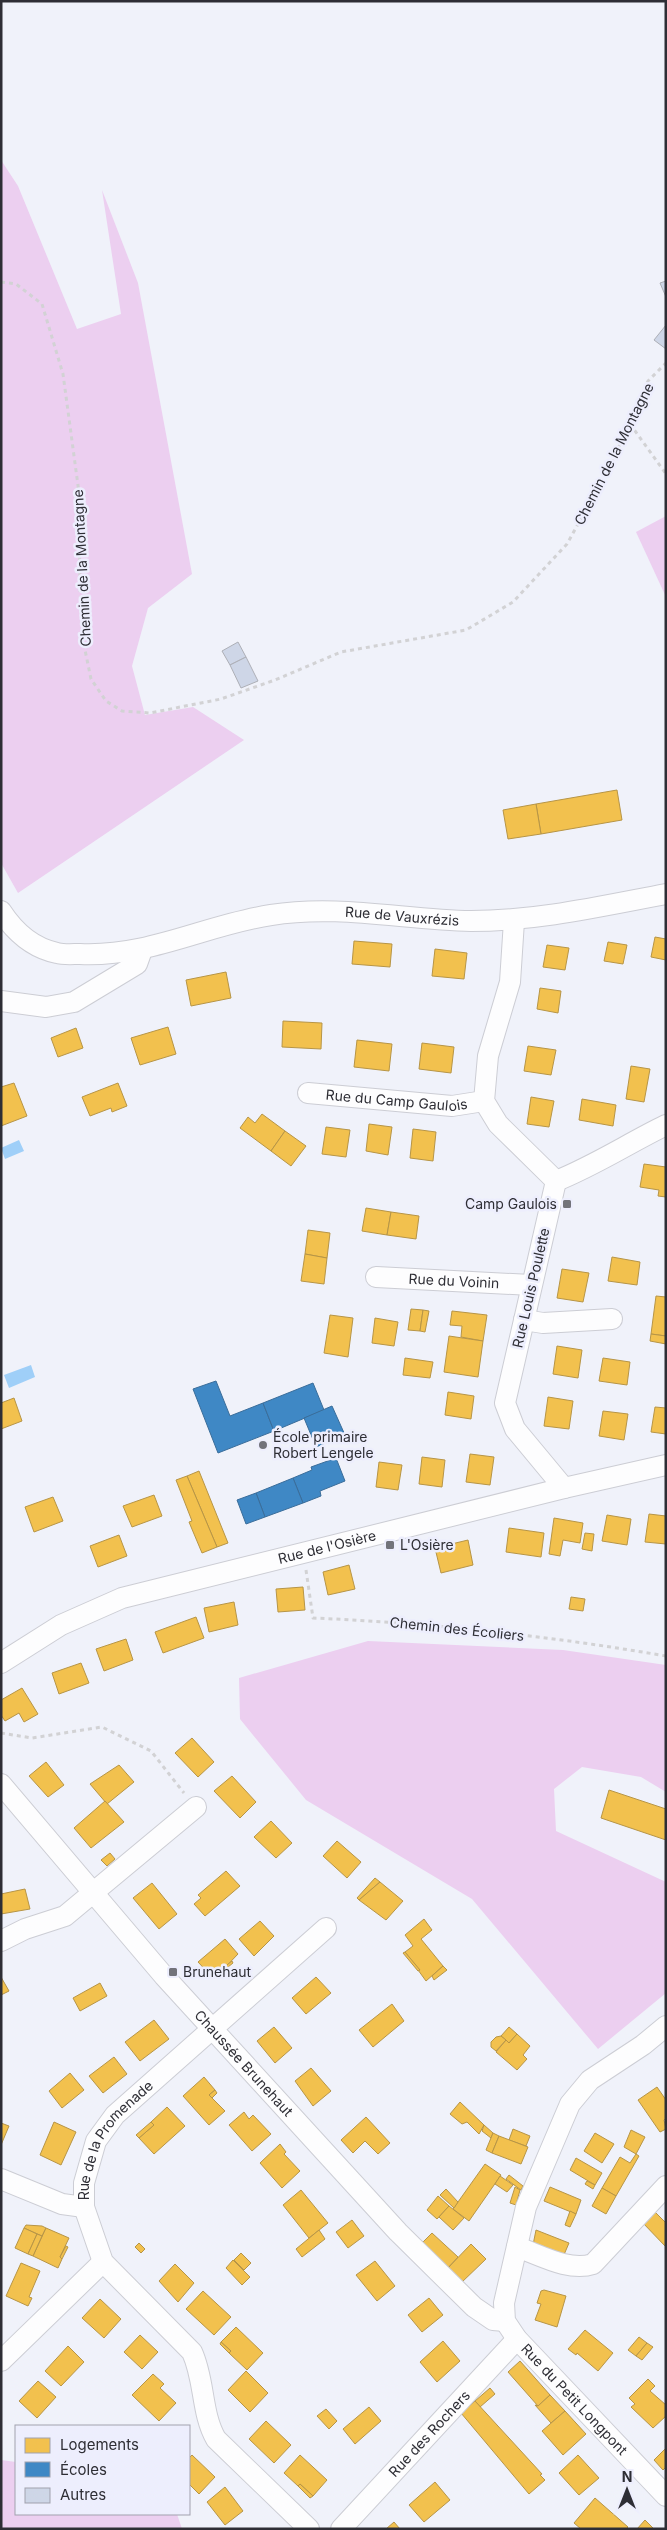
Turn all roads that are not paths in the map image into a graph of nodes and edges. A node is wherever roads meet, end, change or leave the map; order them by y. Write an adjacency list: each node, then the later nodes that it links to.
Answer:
1 (666, 894): 3 (street, Rue de Vauxrézis)
2 (1, 912): 4 (street, Rue de Vauxrézis)
3 (514, 921): 4 (street, Rue de Vauxrézis); 7 (street)
4 (142, 950): 5 (street)
5 (1, 1001)
6 (308, 1092): 7 (street, Rue du Camp Gaulois)
7 (484, 1101): 9 (street)
8 (666, 1125): 9 (street)
9 (556, 1181): 11 (street, Rue Louis Poulette)
10 (376, 1277): 11 (street, Rue du Voinin)
11 (531, 1285): 13 (street, Rue Louis Poulette)
12 (612, 1319): 13 (street)
13 (524, 1320): 15 (street, Rue Louis Poulette)
14 (666, 1465): 15 (street, Rue de l'Osière)
15 (564, 1488): 16 (street, Rue de l'Osière)
16 (1, 1663)
17 (1, 1784): 19 (street, Chaussée Brunehaut)
18 (196, 1807): 19 (street)
19 (94, 1891): 21 (street); 22 (street, Chaussée Brunehaut)
20 (326, 1928): 22 (street, Rue de la Promenade)
21 (1, 1941)
22 (214, 2030): 26 (street, Rue de la Promenade); 29 (street, Chaussée Brunehaut)
23 (663, 2035): 27 (street)
24 (1, 2179): 26 (street)
25 (666, 2186): 27 (street)
26 (84, 2207): 28 (street, Rue de la Promenade)
27 (517, 2247): 29 (street)
28 (103, 2262): 31 (street); 33 (street, Rue de la Promenade)
29 (505, 2321): 30 (street, Rue du Petit Longpont)
30 (517, 2339): 32 (street, Rue du Petit Longpont); 34 (street, Rue des Rochers)
31 (1, 2361)
32 (666, 2496)
33 (309, 2529)
34 (341, 2529)

